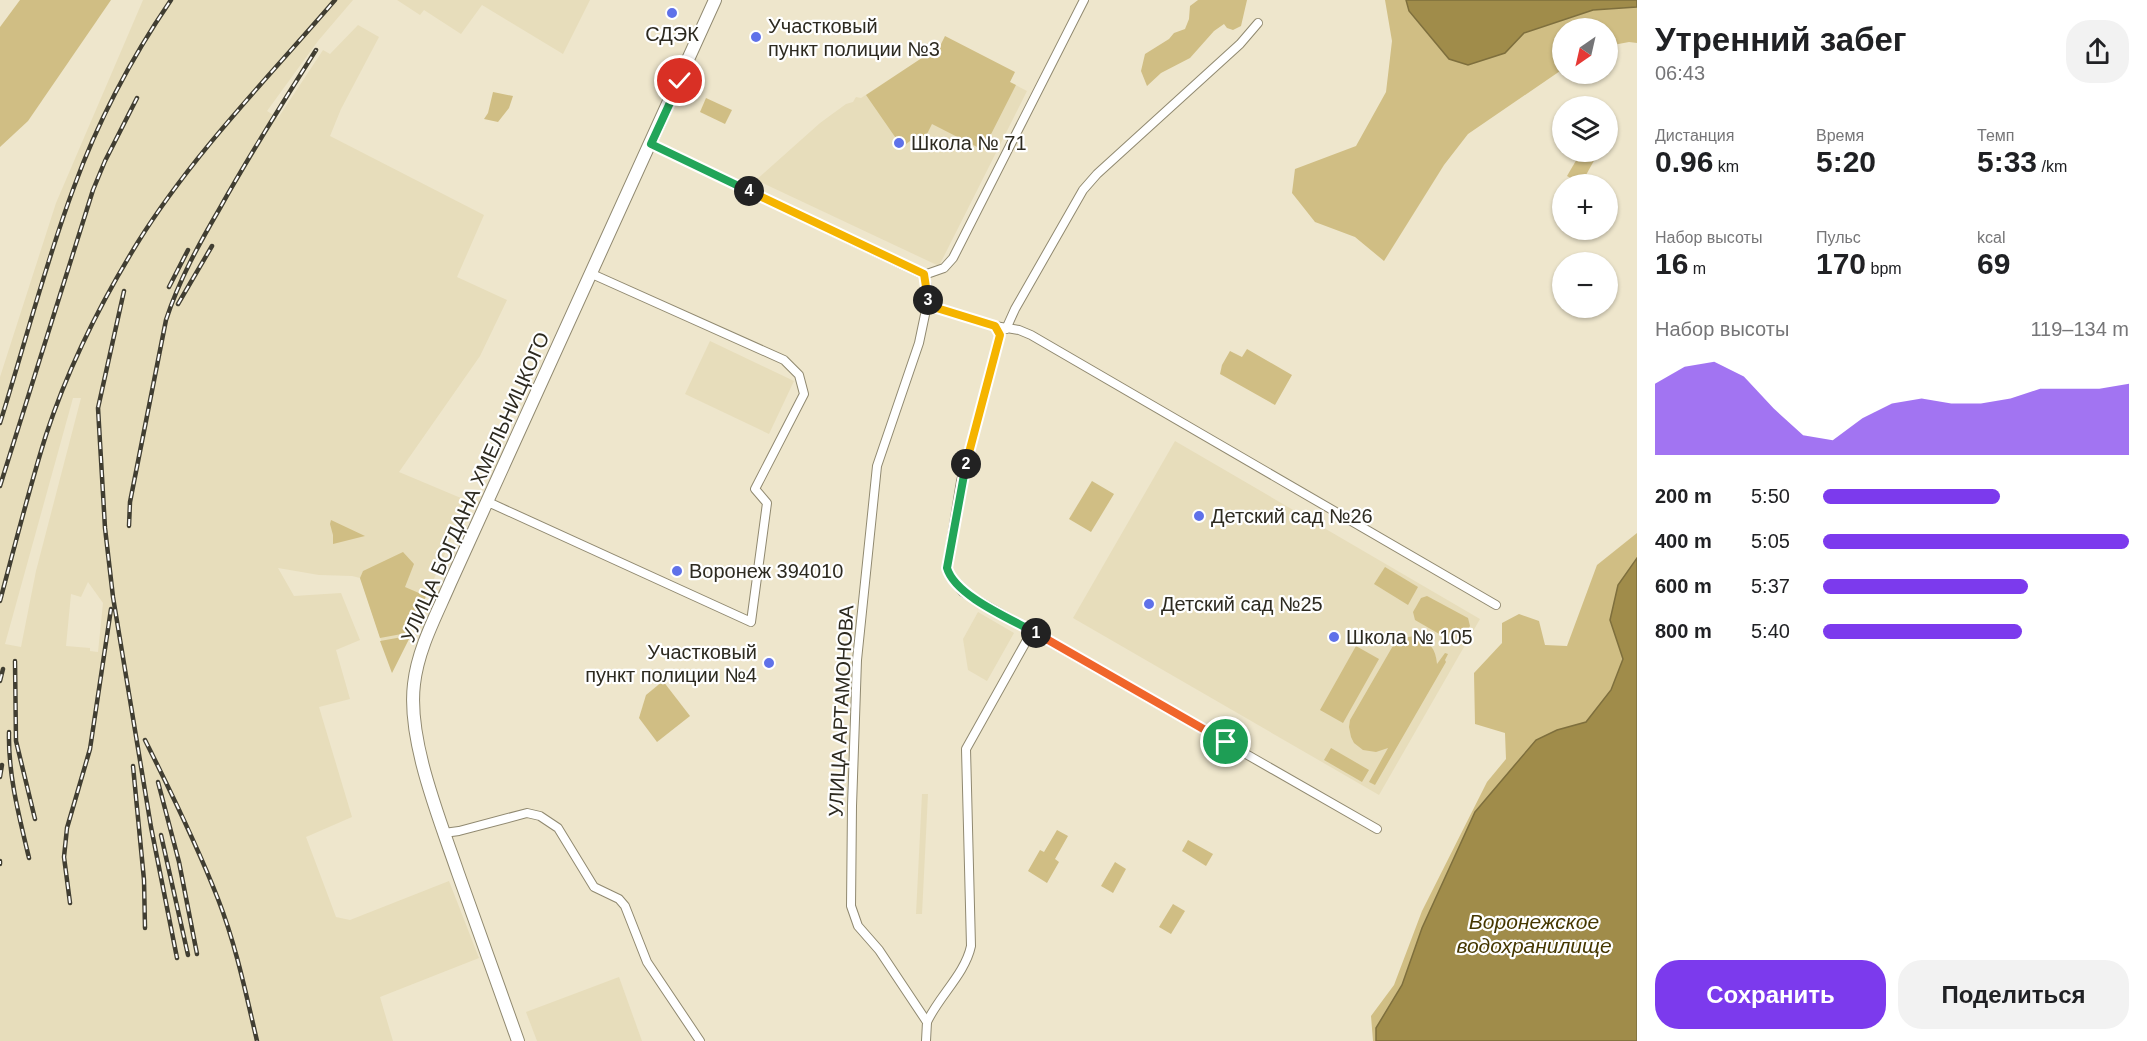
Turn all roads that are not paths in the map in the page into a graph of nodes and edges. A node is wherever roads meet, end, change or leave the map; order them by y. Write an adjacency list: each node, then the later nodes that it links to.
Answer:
1 (715, 0): 4 (main road, УЛИЦА БОГДАНА ХМЕЛЬНИЦКОГО)
2 (1084, 0): 6 (street)
3 (1258, 23): 9 (street)
4 (651, 144): 5 (main road, УЛИЦА БОГДАНА ХМЕЛЬНИЦКОГО); 6 (street)
5 (592, 274): 10 (main road, УЛИЦА БОГДАНА ХМЕЛЬНИЦКОГО); 10 (street)
6 (924, 274): 7 (street, УЛИЦА АРТАМОНОВА)
7 (927, 305): 8 (street); 15 (street, УЛИЦА АРТАМОНОВА)
8 (995, 326): 9 (street); 12 (street)
9 (1006, 329): 11 (street)
10 (488, 502): 14 (main road, УЛИЦА БОГДАНА ХМЕЛЬНИЦКОГО)
11 (1497, 605)
12 (1032, 631): 13 (street); 15 (street)
13 (1377, 829)
14 (444, 833): 16 (main road, УЛИЦА БОГДАНА ХМЕЛЬНИЦКОГО); 17 (street)
15 (927, 1022): 18 (street)
16 (518, 1041)
17 (700, 1041)
18 (926, 1041)

